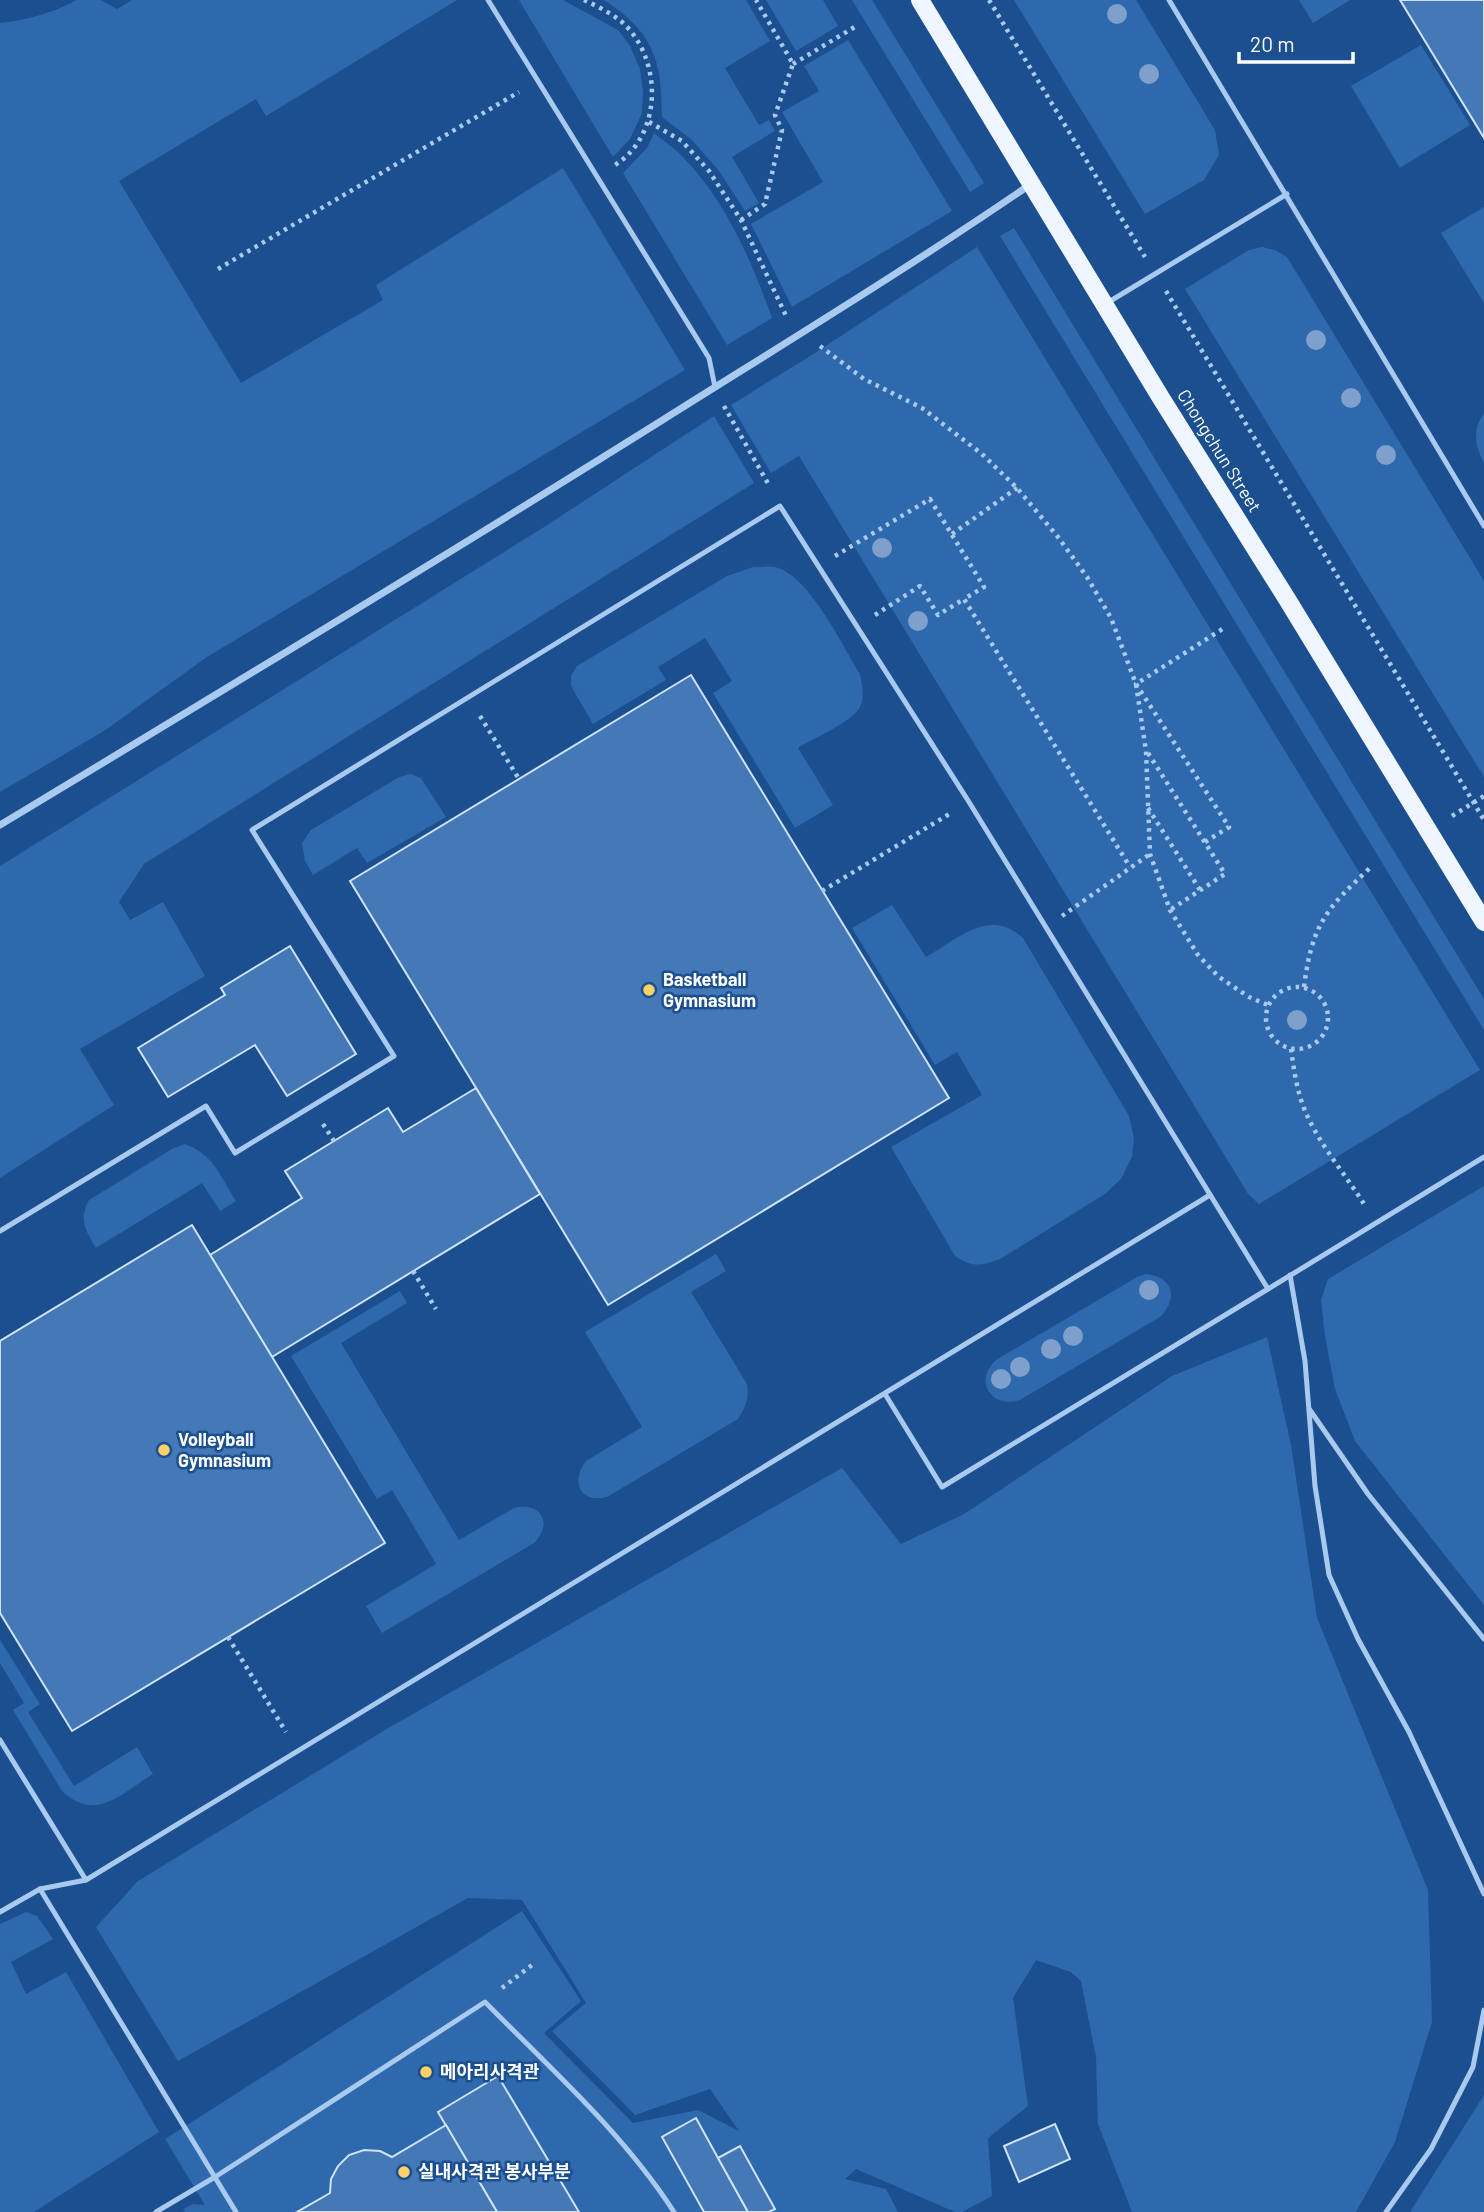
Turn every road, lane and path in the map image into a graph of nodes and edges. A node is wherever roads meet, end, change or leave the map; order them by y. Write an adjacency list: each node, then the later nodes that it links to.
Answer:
1 (488, 0): 9 (lane)
2 (584, 0): 10 (path)
3 (757, 0): 8 (path)
4 (920, 0): 12 (main road, Chongchun Street)
5 (989, 0): 16 (path)
6 (1169, 0): 13 (lane)
7 (858, 25): 8 (path)
8 (793, 64): 14 (path)
9 (538, 81): 11 (lane); 15 (path)
10 (649, 122): 11 (path); 14 (path)
11 (597, 177): 19 (lane)
12 (1031, 184): 17 (main road, Chongchun Street); 18 (street)
13 (1287, 194): 16 (lane); 22 (lane)
14 (741, 220): 18 (path)
15 (218, 269)
16 (1155, 274): 17 (lane); 34 (path)
17 (1104, 304): 38 (main road, Chongchun Street)
18 (802, 333): 19 (street); 20 (path)
19 (715, 387): 21 (path); 37 (street)
20 (1017, 488): 23 (path); 28 (path)
21 (780, 506): 24 (lane); 29 (lane)
22 (1484, 526)
23 (952, 534): 24 (path); 25 (path)
24 (818, 566): 26 (lane)
25 (964, 599): 26 (path); 41 (path)
26 (857, 626): 33 (lane)
27 (1224, 628): 28 (path)
28 (1136, 684): 30 (path); 39 (path)
29 (468, 698): 31 (path); 54 (lane)
30 (1146, 751): 35 (path); 39 (path)
31 (519, 779)
32 (1484, 796): 34 (path)
33 (969, 802): 44 (path); 47 (lane)
34 (1473, 803): 36 (path); 38 (path)
35 (1147, 807): 40 (path); 43 (path)
36 (1484, 820)
37 (0, 825)
38 (1428, 831): 46 (main road, Chongchun Street)
39 (1205, 842): 43 (path)
40 (1150, 854): 41 (path); 45 (path)
41 (1130, 867): 47 (path)
42 (1371, 867): 48 (path)
43 (1200, 890): 45 (path)
44 (822, 891)
45 (1170, 910): 49 (path)
46 (1484, 922)
47 (1046, 928): 52 (lane)
48 (1304, 987): 49 (path); 50 (path)
49 (1268, 1005): 50 (path)
50 (1291, 1049): 53 (path)
51 (1484, 1157): 53 (lane)
52 (1210, 1195): 57 (lane); 59 (lane)
53 (1377, 1222): 56 (lane)
54 (0, 1231)
55 (413, 1272): 58 (path)
56 (1290, 1275): 57 (lane); 60 (lane)
57 (1268, 1289): 59 (lane)
58 (436, 1308)
59 (884, 1394): 64 (lane)
60 (1308, 1407): 62 (lane); 67 (lane)
61 (228, 1637): 64 (path)
62 (1484, 1639)
63 (0, 1740): 65 (lane)
64 (298, 1751): 65 (lane)
65 (86, 1880): 66 (lane)
66 (40, 1889): 68 (lane); 72 (lane)
67 (1484, 1894)
68 (0, 1912)
69 (532, 1965): 70 (path)
70 (507, 1985)
71 (1484, 2010): 76 (lane)
72 (215, 2177): 73 (lane); 74 (lane); 75 (lane)
73 (156, 2212)
74 (236, 2212)
75 (674, 2212)
76 (1386, 2212)

